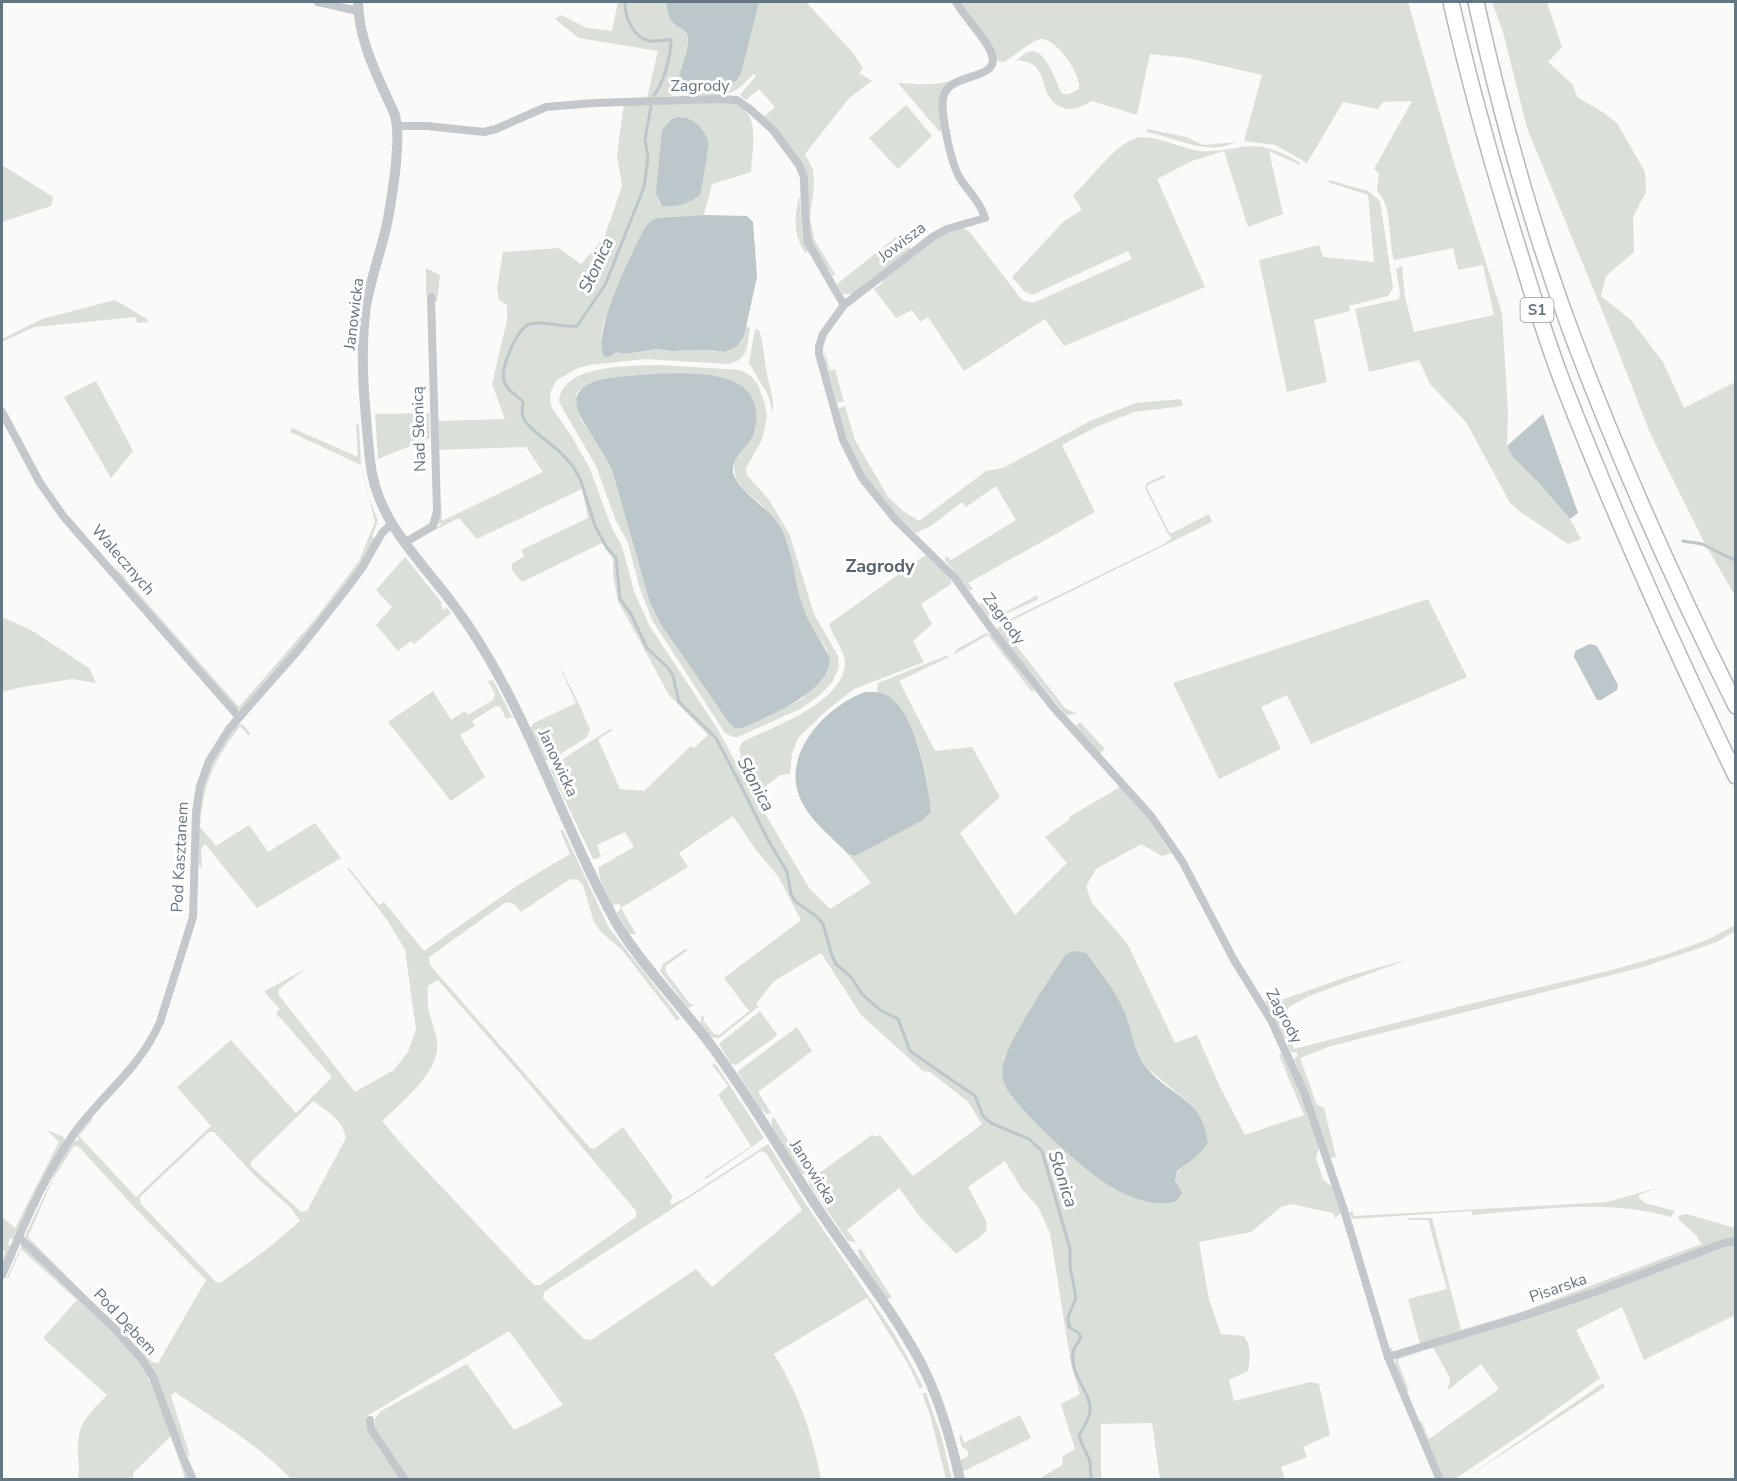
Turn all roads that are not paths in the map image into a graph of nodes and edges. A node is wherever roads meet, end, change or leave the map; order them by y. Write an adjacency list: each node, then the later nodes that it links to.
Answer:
1 (318, 2): 5 (street)
2 (956, 2): 8 (street, Jowisza)
3 (1451, 2): 14 (highway, S1)
4 (1476, 2): 12 (highway, S1)
5 (358, 6): 6 (street, Janowicka)
6 (398, 126): 8 (street, Zagrody); 10 (street, Janowicka)
7 (431, 297): 11 (street, Nad Słonicą)
8 (844, 305): 18 (street, Zagrody)
9 (2, 412): 13 (street, Walecznych)
10 (391, 524): 11 (street, Janowicka); 13 (street, Pod Kasztanem)
11 (404, 543): 22 (street, Janowicka)
12 (1736, 706)
13 (239, 717): 15 (street, Pod Kasztanem)
14 (1736, 776)
15 (19, 1237): 17 (street, Pod Kasztanem); 20 (street, Pod Dębem)
16 (1736, 1241): 18 (street, Pisarska)
17 (2, 1275)
18 (1388, 1357): 23 (street, Zagrody)
19 (370, 1420): 21 (street)
20 (193, 1479)
21 (405, 1479)
22 (960, 1479)
23 (1440, 1479)

